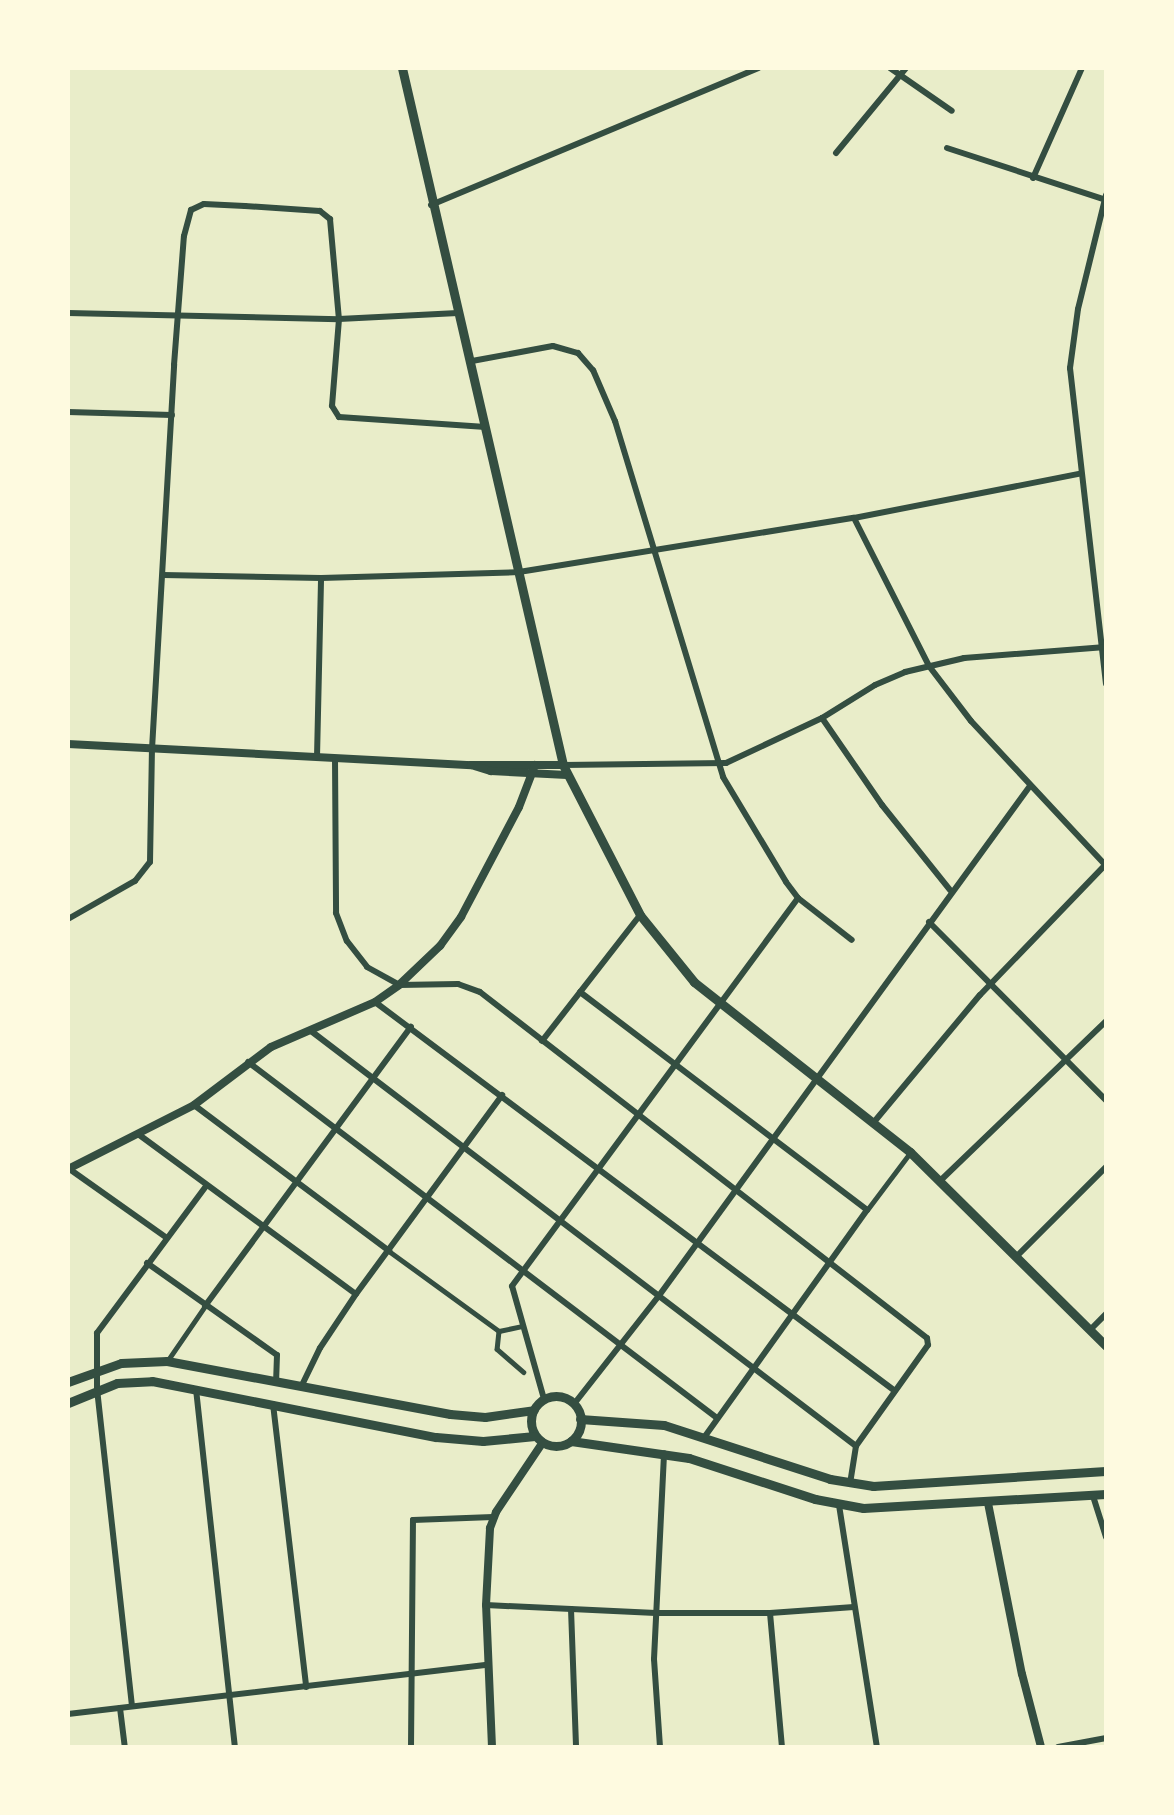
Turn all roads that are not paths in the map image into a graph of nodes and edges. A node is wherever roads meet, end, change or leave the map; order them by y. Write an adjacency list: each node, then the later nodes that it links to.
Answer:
1 (402, 68): 12 (main road)
2 (759, 68): 12 (street)
3 (890, 68): 6 (street)
4 (906, 68): 6 (street)
5 (1082, 68): 10 (street)
6 (901, 76): 7 (street); 9 (street)
7 (953, 111)
8 (947, 148): 10 (street)
9 (836, 153)
10 (1033, 178): 11 (street)
11 (1105, 198): 21 (street)
12 (431, 205): 14 (main road)
13 (68, 313): 15 (street)
14 (458, 313): 16 (street); 17 (main road)
15 (177, 318): 16 (street); 16 (street); 19 (street)
16 (339, 319): 20 (street)
17 (472, 361): 20 (main road); 23 (street)
18 (68, 412): 19 (street)
19 (172, 415): 25 (street)
20 (488, 428): 24 (main road)
21 (1079, 474): 22 (street); 27 (street)
22 (854, 518): 23 (street); 28 (street)
23 (655, 551): 24 (street); 35 (street)
24 (519, 572): 26 (street); 38 (main road)
25 (163, 575): 26 (street); 32 (street)
26 (321, 578): 33 (street)
27 (1104, 647): 28 (street); 29 (street)
28 (929, 666): 30 (street); 41 (street)
29 (1106, 684)
30 (822, 718): 35 (street); 43 (street)
31 (68, 744): 32 (street)
32 (152, 749): 33 (street); 46 (street)
33 (317, 757): 34 (street)
34 (335, 759): 36 (street); 50 (street)
35 (718, 764): 38 (street); 44 (street)
36 (471, 765): 37 (street); 39 (street)
37 (535, 765): 38 (street); 39 (street)
38 (563, 765): 40 (main road)
39 (532, 775): 40 (street); 50 (street)
40 (567, 775): 45 (main road)
41 (1030, 786): 42 (street); 43 (street)
42 (1105, 865): 49 (street)
43 (950, 890): 47 (street)
44 (798, 898): 48 (street); 53 (street)
45 (640, 915): 51 (street); 53 (main road)
46 (68, 919)
47 (929, 922): 49 (street); 62 (street)
48 (852, 940)
49 (991, 983): 58 (street); 67 (street)
50 (399, 985): 52 (street); 57 (street)
51 (580, 992): 57 (street); 60 (street)
52 (375, 1002): 55 (street); 56 (street)
53 (719, 1004): 60 (street); 62 (main road)
54 (1106, 1021): 58 (street)
55 (411, 1027): 61 (street); 63 (street)
56 (311, 1031): 59 (street); 61 (street)
57 (542, 1041): 66 (street)
58 (1065, 1060): 64 (street); 76 (street)
59 (248, 1062): 65 (street); 68 (street)
60 (676, 1064): 66 (street); 70 (street)
61 (372, 1079): 68 (street); 71 (street)
62 (817, 1080): 67 (main road); 70 (street)
63 (502, 1095): 71 (street); 73 (street)
64 (1106, 1100)
65 (194, 1105): 69 (street); 77 (street)
66 (637, 1116): 73 (street); 79 (street)
67 (873, 1122): 72 (main road)
68 (333, 1130): 77 (street); 80 (street)
69 (138, 1134): 75 (street); 78 (street)
70 (774, 1139): 79 (street); 81 (street)
71 (464, 1148): 80 (street); 82 (street)
72 (910, 1152): 76 (main road); 81 (street)
73 (598, 1167): 82 (street); 85 (street)
74 (1106, 1167): 87 (street)
75 (69, 1169): 84 (street)
76 (941, 1180): 87 (main road)
77 (295, 1181): 83 (street); 86 (street)
78 (206, 1186): 83 (street); 84 (street)
79 (735, 1191): 85 (street); 89 (street)
80 (427, 1199): 86 (street); 90 (street)
81 (867, 1210): 89 (street)
82 (560, 1221): 90 (street); 92 (street)
83 (262, 1227): 91 (street); 93 (street)
84 (167, 1238): 88 (street)
85 (697, 1243): 92 (street); 94 (street)
86 (389, 1251): 91 (street); 98 (street)
87 (1017, 1256): 97 (main road)
88 (147, 1263): 93 (street); 103 (street)
89 (828, 1263): 94 (street); 110 (street)
90 (524, 1270): 96 (street); 99 (street)
91 (356, 1294): 107 (street)
92 (658, 1297): 99 (street); 102 (street)
93 (205, 1306): 101 (street); 105 (street)
94 (791, 1314): 102 (street); 110 (street)
95 (1106, 1314): 97 (street)
96 (522, 1326): 98 (street); 111 (street)
97 (1090, 1330): 100 (main road)
98 (499, 1331): 104 (street)
99 (622, 1345): 114 (street); 116 (street)
100 (1106, 1346)
101 (167, 1361): 103 (main road); 105 (main road)
102 (752, 1368): 116 (street); 122 (street)
103 (97, 1371): 106 (main road); 109 (street)
104 (523, 1373)
105 (276, 1380): 107 (main road)
106 (68, 1382)
107 (302, 1385): 115 (main road)
108 (196, 1389): 109 (main road); 113 (main road); 140 (street)
109 (97, 1390): 112 (main road); 141 (street)
110 (895, 1391): 122 (street)
111 (544, 1399): 114 (main road); 115 (main road)
112 (68, 1403)
113 (272, 1403): 118 (main road); 139 (street)
114 (573, 1404): 117 (main road)
115 (534, 1410): 118 (main road)
116 (717, 1418): 119 (street)
117 (580, 1419): 119 (main road); 120 (main road)
118 (535, 1436): 121 (main road)
119 (705, 1436): 125 (main road)
120 (571, 1441): 121 (main road); 123 (main road)
121 (543, 1443): 130 (street)
122 (856, 1446): 125 (street)
123 (664, 1453): 129 (main road); 135 (street)
124 (1106, 1471): 125 (main road)
125 (850, 1482)
126 (1106, 1494): 127 (main road)
127 (1093, 1496): 128 (main road); 131 (street)
128 (988, 1503): 129 (main road); 153 (street)
129 (839, 1505): 133 (street)
130 (493, 1517): 132 (street); 138 (street)
131 (1106, 1537)
132 (486, 1605): 134 (street); 137 (street)
133 (854, 1607): 136 (street); 152 (street)
134 (571, 1609): 135 (street); 149 (street)
135 (656, 1613): 136 (street); 150 (street)
136 (770, 1613): 151 (street)
137 (487, 1665): 138 (street); 148 (street)
138 (411, 1675): 139 (street); 147 (street)
139 (306, 1687): 140 (street)
140 (230, 1695): 141 (street); 146 (street)
141 (132, 1706): 142 (street)
142 (120, 1708): 143 (street); 145 (street)
143 (68, 1714)
144 (1106, 1738): 154 (street)
145 (125, 1747)
146 (235, 1747)
147 (411, 1747)
148 (492, 1747)
149 (576, 1747)
150 (660, 1747)
151 (782, 1747)
152 (877, 1747)
153 (1041, 1747)
154 (1058, 1747)

